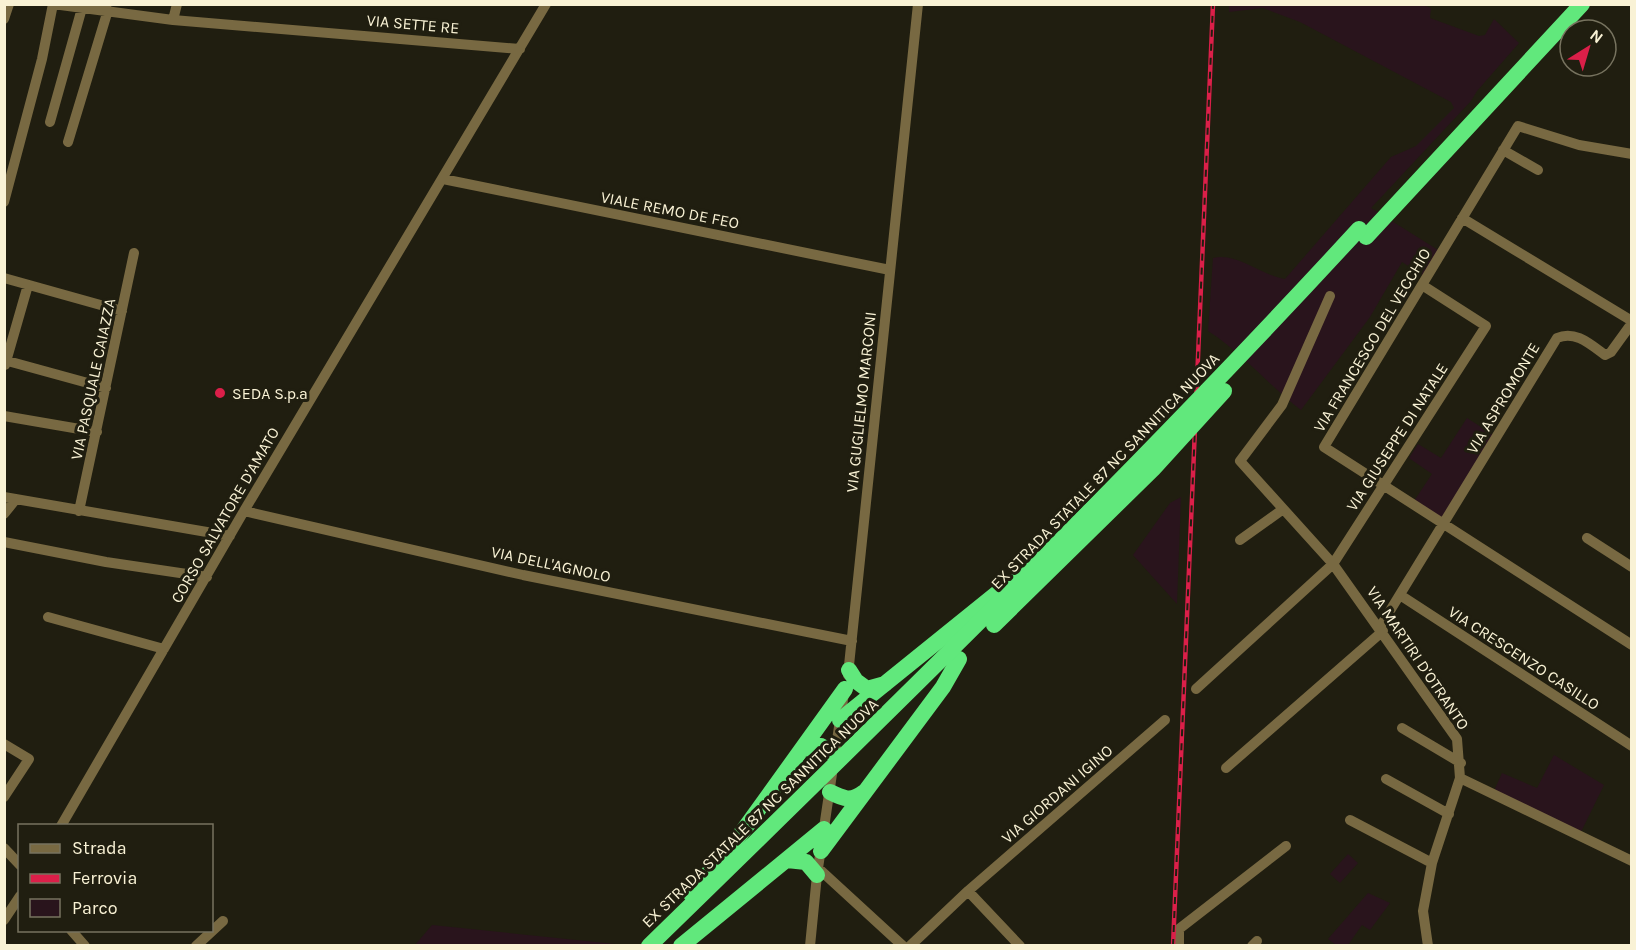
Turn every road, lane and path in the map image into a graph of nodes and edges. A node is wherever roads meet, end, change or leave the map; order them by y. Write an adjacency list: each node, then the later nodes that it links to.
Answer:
1 (9, 4): 10 (street)
2 (53, 4): 8 (street, VIA SETTE RE); 19 (street)
3 (177, 4): 11 (street)
4 (546, 4): 12 (street, CORSO SALVATORE D'AMATO)
5 (918, 4): 24 (street, VIA GUGLIELMO MARCONI)
6 (1569, 4): 22 (highway, EX STRADA STATALE 87 NC SANNITICA NUOVA)
7 (1582, 4): 22 (highway, EX STRADA STATALE 87 NC SANNITICA NUOVA)
8 (82, 8): 9 (street, VIA SETTE RE); 13 (street)
9 (113, 9): 11 (street, VIA SETTE RE); 14 (street)
10 (4, 19)
11 (173, 20): 12 (street, VIA SETTE RE)
12 (520, 49): 18 (street, CORSO SALVATORE D'AMATO)
13 (50, 122)
14 (68, 142)
15 (1503, 150): 16 (street, VIA FRANCESCO DEL VECCHIO); 17 (street); 21 (street, VIA FRANCESCO DEL VECCHIO)
16 (1632, 154)
17 (1538, 171)
18 (443, 179): 24 (street, VIALE REMO DE FEO); 40 (street, CORSO SALVATORE D'AMATO)
19 (6, 189): 20 (street)
20 (4, 202)
21 (1462, 218): 27 (street, VIA FRANCESCO DEL VECCHIO); 30 (street)
22 (1362, 233): 47 (highway, EX STRADA STATALE 87 NC SANNITICA NUOVA, bridge); 57 (highway, EX STRADA STATALE 87 NC SANNITICA NUOVA, bridge)
23 (134, 254): 29 (street, VIA PASQUALE CAIAZZA)
24 (890, 270): 54 (street, VIA GUGLIELMO MARCONI)
25 (4, 278): 26 (street)
26 (28, 285): 29 (street); 31 (street)
27 (1422, 285): 35 (street, VIA FRANCESCO DEL VECCHIO); 35 (street, VIA GIUSEPPE DI NATALE)
28 (1330, 296): 38 (street, VIA MARTIRI D'OTRANTO)
29 (122, 311): 32 (street, VIA PASQUALE CAIAZZA)
30 (1632, 322): 42 (street, VIA ASPROMONTE)
31 (5, 363): 32 (street)
32 (106, 388): 34 (street, VIA PASQUALE CAIAZZA)
33 (4, 416): 34 (street)
34 (97, 432): 39 (street, VIA PASQUALE CAIAZZA)
35 (1384, 486): 42 (street, VIA FRANCESCO DEL VECCHIO); 48 (street, VIA GIUSEPPE DI NATALE)
36 (4, 497): 37 (street)
37 (16, 499): 39 (street); 41 (street)
38 (1282, 510): 45 (street); 48 (street, VIA MARTIRI D'OTRANTO)
39 (80, 511): 43 (street)
40 (244, 511): 43 (street, CORSO SALVATORE D'AMATO); 54 (street, VIA DELL'AGNOLO)
41 (4, 514)
42 (1444, 525): 51 (street); 55 (street, VIA FRANCESCO DEL VECCHIO)
43 (230, 536): 50 (street, CORSO SALVATORE D'AMATO)
44 (1587, 538): 49 (street)
45 (1240, 540)
46 (4, 542): 50 (street)
47 (1055, 549): 59 (highway, bridge); 97 (highway, EX STRADA STATALE 87 NC SANNITICA NUOVA, bridge)
48 (1333, 564): 53 (street, VIA MARTIRI D'OTRANTO); 61 (street, VIA GIUSEPPE DI NATALE)
49 (1632, 567)
50 (207, 576): 56 (street, CORSO SALVATORE D'AMATO)
51 (1400, 595): 53 (street); 66 (street, VIA CRESCENZO CASILLO)
52 (48, 617): 56 (street)
53 (1382, 629): 69 (street, VIA MARTIRI D'OTRANTO); 70 (street)
54 (852, 641): 58 (street, VIA GUGLIELMO MARCONI)
55 (1632, 645)
56 (164, 650): 78 (street, CORSO SALVATORE D'AMATO)
57 (959, 659): 73 (highway); 98 (highway, EX STRADA STATALE 87 NC SANNITICA NUOVA)
58 (849, 670): 59 (highway); 60 (street, VIA GUGLIELMO MARCONI)
59 (886, 684): 62 (highway)
60 (845, 689): 62 (street, VIA GUGLIELMO MARCONI); 67 (highway)
61 (1196, 689)
62 (840, 720): 68 (street, VIA GUGLIELMO MARCONI)
63 (1165, 720): 87 (street, VIA GIORDANI IGINO)
64 (1402, 728): 69 (street)
65 (4, 744): 74 (street)
66 (1632, 746)
67 (802, 749): 68 (highway); 97 (highway, bridge)
68 (835, 755): 75 (street, VIA GUGLIELMO MARCONI)
69 (1461, 763): 71 (street, VIA MARTIRI D'OTRANTO)
70 (1226, 768)
71 (1460, 778): 76 (street, VIA MARTIRI D'OTRANTO); 83 (street)
72 (1386, 779): 76 (street)
73 (867, 789): 75 (highway); 86 (highway)
74 (4, 797)
75 (829, 797): 79 (street, VIA GUGLIELMO MARCONI)
76 (1449, 814): 85 (street, VIA MARTIRI D'OTRANTO)
77 (1350, 820): 85 (street)
78 (62, 824)
79 (824, 829): 82 (highway); 86 (street, VIA GUGLIELMO MARCONI)
80 (1286, 846): 105 (street)
81 (4, 848): 84 (street)
82 (787, 860): 86 (highway); 99 (highway)
83 (1632, 861)
84 (18, 863)
85 (1432, 863): 106 (street, VIA MARTIRI D'OTRANTO)
86 (819, 864): 100 (street, VIA GUGLIELMO MARCONI); 101 (street)
87 (968, 891): 94 (street); 102 (street, VIA GIORDANI IGINO)
88 (18, 899): 89 (street)
89 (4, 920)
90 (223, 921): 91 (street)
91 (213, 930)
92 (73, 932): 95 (street)
93 (211, 932): 96 (street)
94 (1011, 936): 103 (street); 104 (street)
95 (85, 945)
96 (196, 945)
97 (648, 945)
98 (663, 945)
99 (681, 945)
100 (810, 945)
101 (903, 945)
102 (910, 945)
103 (1002, 945)
104 (1020, 945)
105 (1179, 945)
106 (1428, 945)

